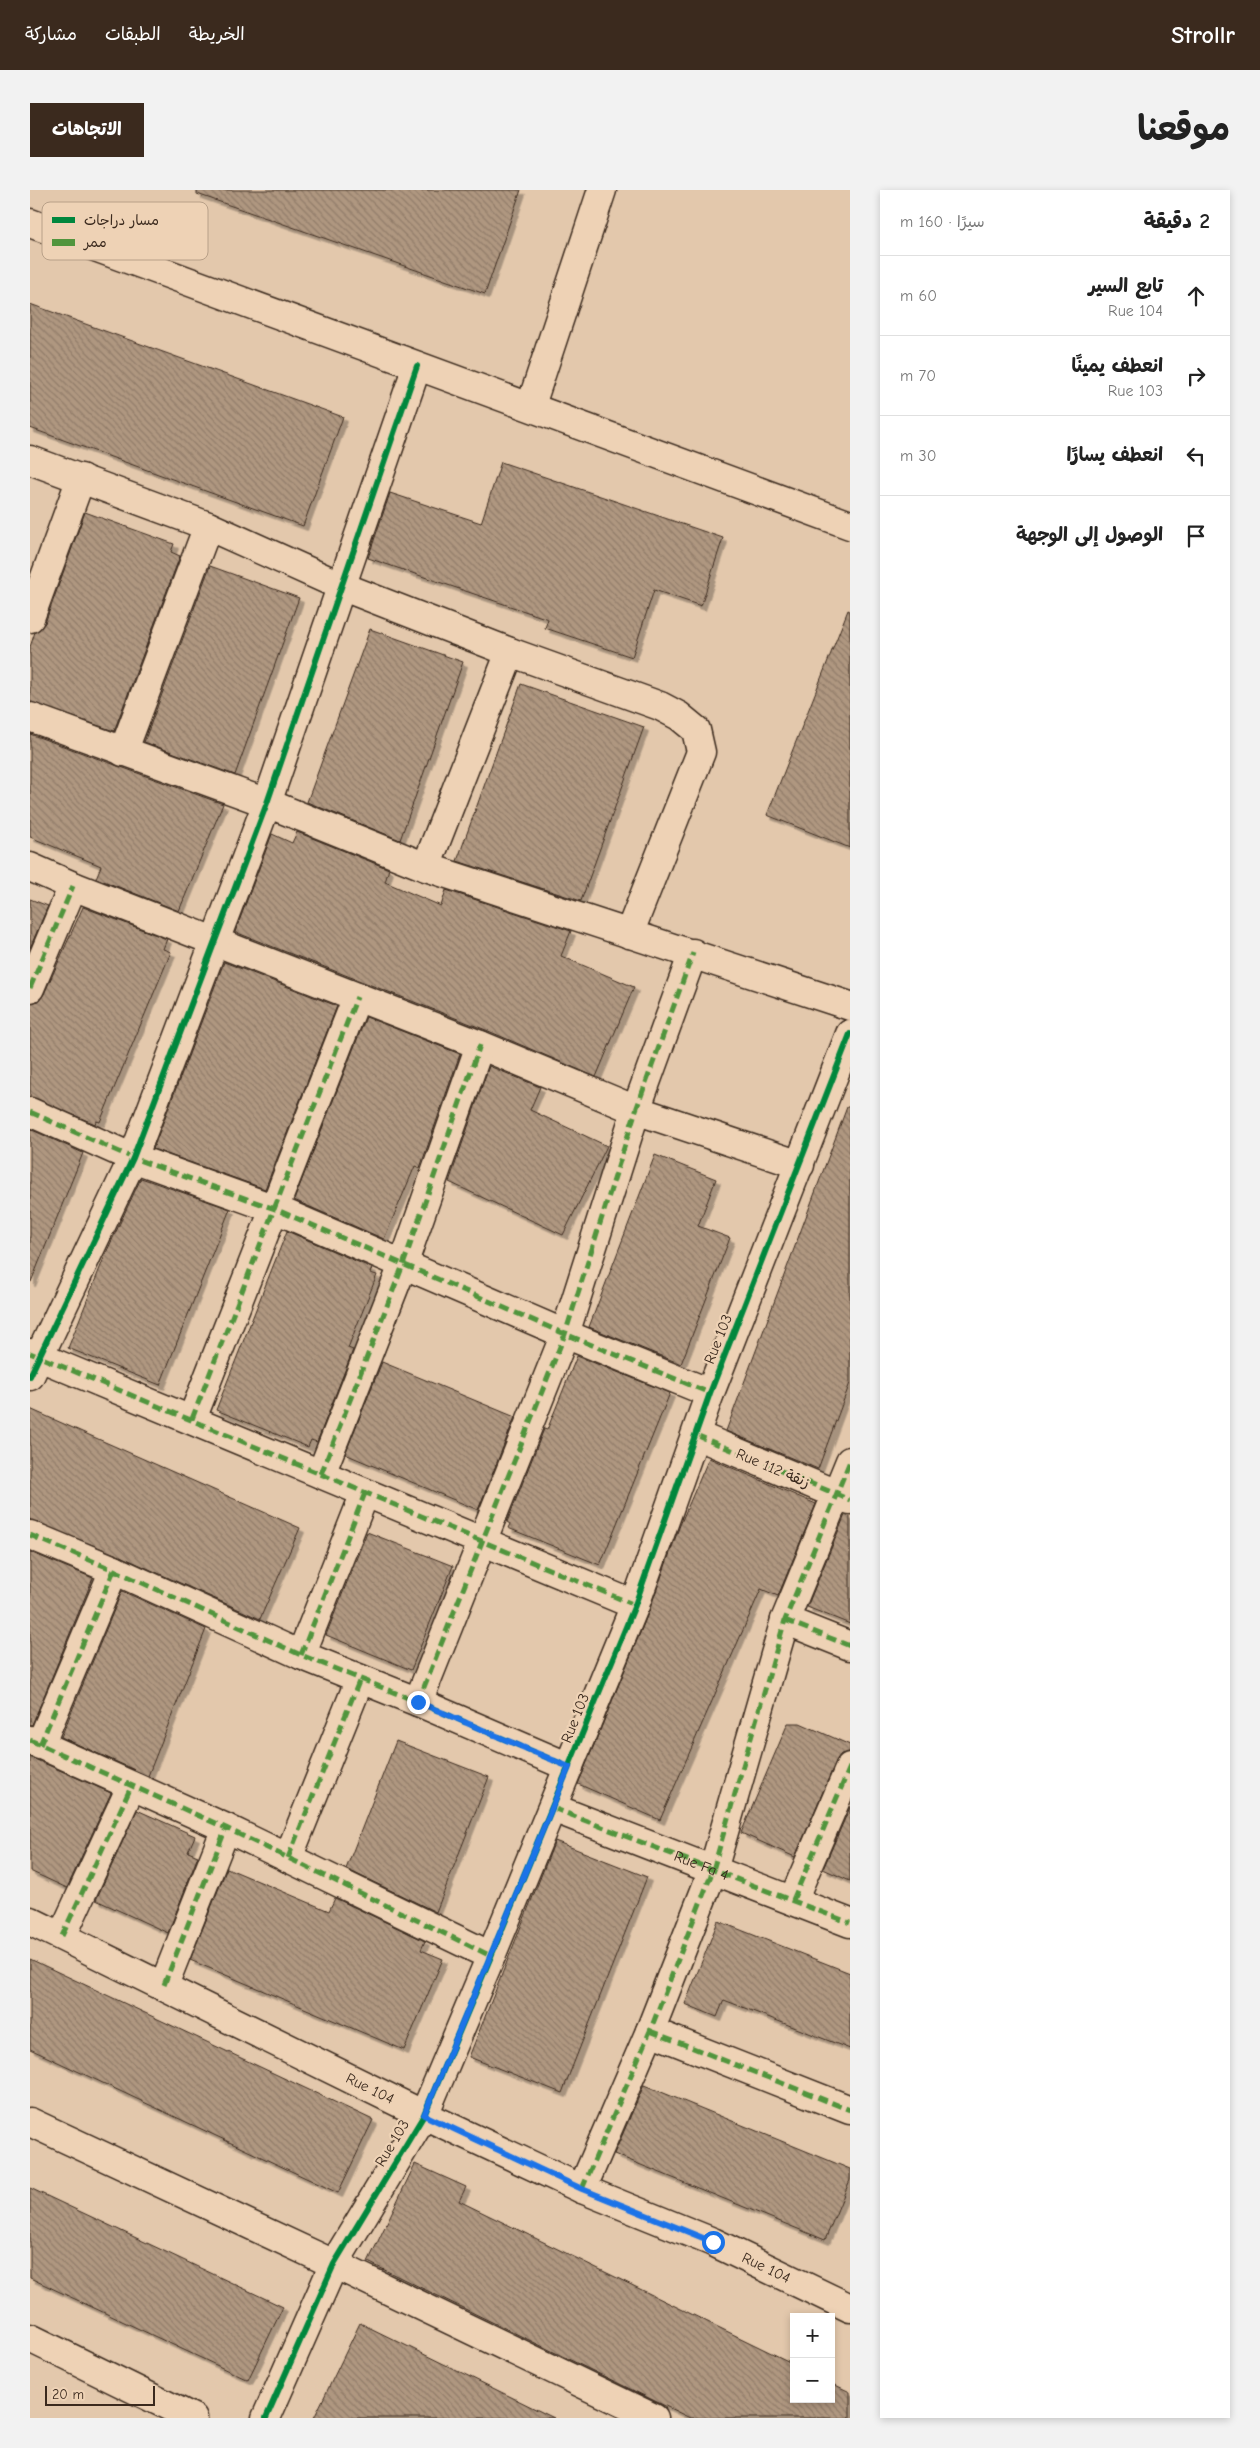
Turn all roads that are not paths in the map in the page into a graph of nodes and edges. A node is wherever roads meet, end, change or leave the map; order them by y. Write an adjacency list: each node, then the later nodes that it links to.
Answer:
1 (602, 190): 6 (street)
2 (30, 223): 3 (street)
3 (42, 227)
4 (130, 260): 5 (street)
5 (417, 366): 6 (street); 11 (street)
6 (531, 405): 9 (street)
7 (30, 460): 8 (street)
8 (82, 478): 10 (street); 12 (street)
9 (850, 525)
10 (208, 526): 11 (street); 15 (street)
11 (341, 586): 13 (street); 16 (street)
12 (30, 618)
13 (510, 652): 18 (street); 20 (street)
14 (30, 717): 15 (street)
15 (123, 752): 16 (street)
16 (267, 803): 18 (street); 21 (street)
17 (30, 867): 19 (street)
18 (426, 867): 20 (street)
19 (73, 886): 21 (street); 23 (street)
20 (629, 934): 22 (street)
21 (215, 942): 24 (street); 30 (street)
22 (693, 953): 25 (street); 28 (street)
23 (30, 988)
24 (357, 997): 27 (street); 32 (street)
25 (850, 1006)
26 (850, 1034): 31 (street, Rue 103)
27 (480, 1045): 28 (street); 33 (street)
28 (636, 1110): 31 (street); 34 (street)
29 (30, 1112): 30 (street)
30 (133, 1158): 32 (street); 35 (street)
31 (800, 1165): 36 (street, Rue 103)
32 (275, 1210): 33 (street); 37 (street)
33 (403, 1265): 34 (street); 40 (street)
34 (565, 1334): 36 (street); 44 (street)
35 (33, 1362): 37 (street)
36 (710, 1393): 38 (street, Rue 103)
37 (192, 1418): 40 (street)
38 (696, 1435): 42 (street, Rue 112 زنقة); 46 (street, Rue 103)
39 (850, 1461): 42 (street)
40 (321, 1474): 41 (street)
41 (365, 1493): 44 (street); 49 (street)
42 (843, 1497): 47 (street)
43 (30, 1535): 45 (street)
44 (483, 1542): 46 (street); 51 (street)
45 (114, 1570): 49 (street); 52 (street)
46 (635, 1605): 53 (street, Rue 103)
47 (785, 1620): 48 (street); 59 (street)
48 (850, 1646)
49 (301, 1656): 50 (street)
50 (360, 1679): 51 (street); 58 (street)
51 (418, 1702): 53 (street)
52 (35, 1742): 55 (street)
53 (569, 1767): 56 (street, Rue 103)
54 (850, 1767): 60 (street)
55 (131, 1787): 57 (street); 63 (street)
56 (553, 1808): 59 (street, Rue Fa 4); 64 (street, Rue 103)
57 (226, 1828): 58 (street); 65 (street)
58 (288, 1858): 64 (street)
59 (713, 1870): 60 (street, Rue Fa 4); 66 (street)
60 (794, 1900): 62 (street, Rue Fa 4)
61 (30, 1921): 63 (street, Rue 104)
62 (850, 1923)
63 (62, 1936): 65 (street, Rue 104)
64 (491, 1956): 68 (street, Rue 103)
65 (164, 1985): 68 (street, Rue 104)
66 (650, 2031): 67 (street); 70 (street)
67 (850, 2110)
68 (424, 2115): 70 (street, Rue 104); 71 (street, Rue 103)
69 (30, 2122): 71 (street)
70 (582, 2189): 72 (street, Rue 104)
71 (334, 2264): 75 (street, Rue 103); 76 (street)
72 (850, 2308)
73 (30, 2338): 74 (street)
74 (193, 2418)
75 (266, 2418)
76 (654, 2418)

